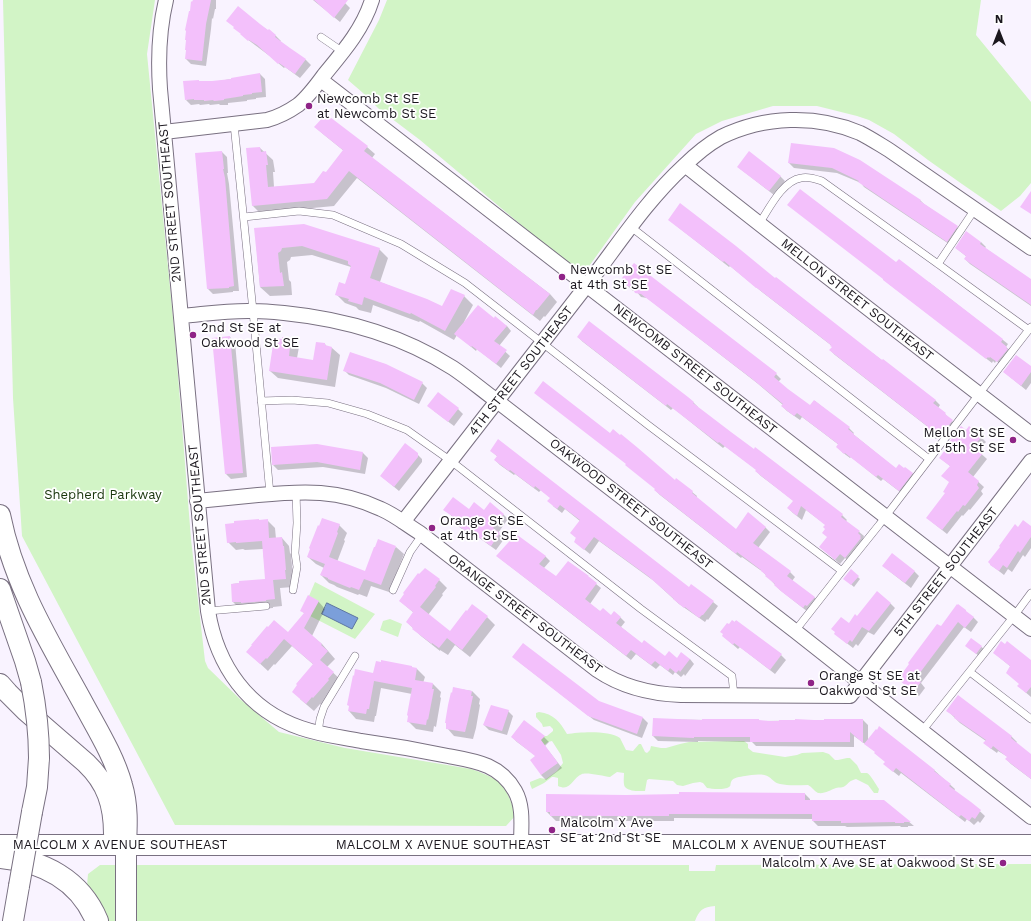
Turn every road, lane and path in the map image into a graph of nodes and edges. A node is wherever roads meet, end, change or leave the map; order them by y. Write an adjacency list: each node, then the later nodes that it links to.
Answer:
1 (166, 0): 7 (street, 2ND STREET SOUTHEAST)
2 (372, 0): 4 (street)
3 (321, 37): 4 (lane)
4 (343, 52): 5 (street)
5 (321, 80): 6 (street); 15 (street, NEWCOMB STREET SOUTHEAST)
6 (234, 124): 7 (street); 10 (lane)
7 (164, 132): 17 (street, 2ND STREET SOUTHEAST)
8 (685, 165): 9 (street, 4TH STREET SOUTHEAST); 11 (street, MELLON STREET SOUTHEAST); 12 (street, 4TH STREET SOUTHEAST)
9 (975, 209): 13 (street, 4TH STREET SOUTHEAST); 14 (lane)
10 (244, 217): 16 (lane); 19 (lane)
11 (759, 224): 14 (lane); 20 (street, MELLON STREET SOUTHEAST)
12 (631, 226): 15 (street, 4TH STREET SOUTHEAST); 24 (lane)
13 (1031, 248)
14 (938, 264): 18 (lane)
15 (587, 285): 19 (street, 4TH STREET SOUTHEAST); 31 (street, NEWCOMB STREET SOUTHEAST)
16 (253, 311): 17 (street, OAKWOOD STREET SOUTHEAST); 21 (lane); 22 (street, OAKWOOD STREET SOUTHEAST)
17 (181, 316): 29 (street, 2ND STREET SOUTHEAST)
18 (1030, 329): 20 (lane)
19 (542, 343): 22 (street, 4TH STREET SOUTHEAST); 35 (lane)
20 (979, 394): 23 (street, MELLON STREET SOUTHEAST); 24 (lane)
21 (261, 401): 25 (lane); 28 (lane)
22 (497, 401): 25 (street, 4TH STREET SOUTHEAST); 44 (street, OAKWOOD STREET SOUTHEAST)
23 (1031, 434)
24 (929, 459): 31 (lane)
25 (450, 461): 32 (street, 4TH STREET SOUTHEAST); 49 (lane)
26 (1031, 461): 34 (street, 5TH STREET SOUTHEAST)
27 (296, 492): 28 (street, ORANGE STREET SOUTHEAST); 32 (street, ORANGE STREET SOUTHEAST); 37 (lane)
28 (270, 494): 29 (street, ORANGE STREET SOUTHEAST)
29 (198, 501): 41 (street, 2ND STREET SOUTHEAST)
30 (0, 515): 55 (main road)
31 (886, 517): 34 (street, NEWCOMB STREET SOUTHEAST); 35 (lane)
32 (403, 522): 33 (street, ORANGE STREET SOUTHEAST)
33 (422, 535): 38 (lane); 49 (street, ORANGE STREET SOUTHEAST)
34 (950, 566): 42 (street, NEWCOMB STREET SOUTHEAST); 47 (street, 5TH STREET SOUTHEAST)
35 (842, 571): 44 (lane)
36 (0, 589): 59 (main road, bridge)
37 (293, 590)
38 (393, 590)
39 (1031, 593): 42 (lane)
40 (266, 606): 41 (lane)
41 (208, 611): 52 (street, 2ND STREET SOUTHEAST)
42 (1014, 616): 43 (street, NEWCOMB STREET SOUTHEAST); 46 (lane)
43 (1031, 629)
44 (795, 631): 47 (street, OAKWOOD STREET SOUTHEAST)
45 (354, 656): 52 (lane)
46 (970, 672): 50 (lane); 51 (lane)
47 (860, 683): 49 (street, ORANGE STREET SOUTHEAST); 51 (street, OAKWOOD STREET SOUTHEAST)
48 (0, 684): 55 (main road)
49 (734, 696)
50 (1031, 720)
51 (922, 731): 53 (street, OAKWOOD STREET SOUTHEAST)
52 (318, 733): 56 (street, 2ND STREET SOUTHEAST)
53 (1031, 817)
54 (0, 845): 55 (main road, MALCOLM X AVENUE SOUTHEAST)
55 (120, 845): 56 (main road, MALCOLM X AVENUE SOUTHEAST); 61 (main road)
56 (521, 845): 57 (main road, MALCOLM X AVENUE SOUTHEAST)
57 (1031, 845)
58 (0, 857): 60 (highway)
59 (13, 921)
60 (97, 921)
61 (126, 921)

